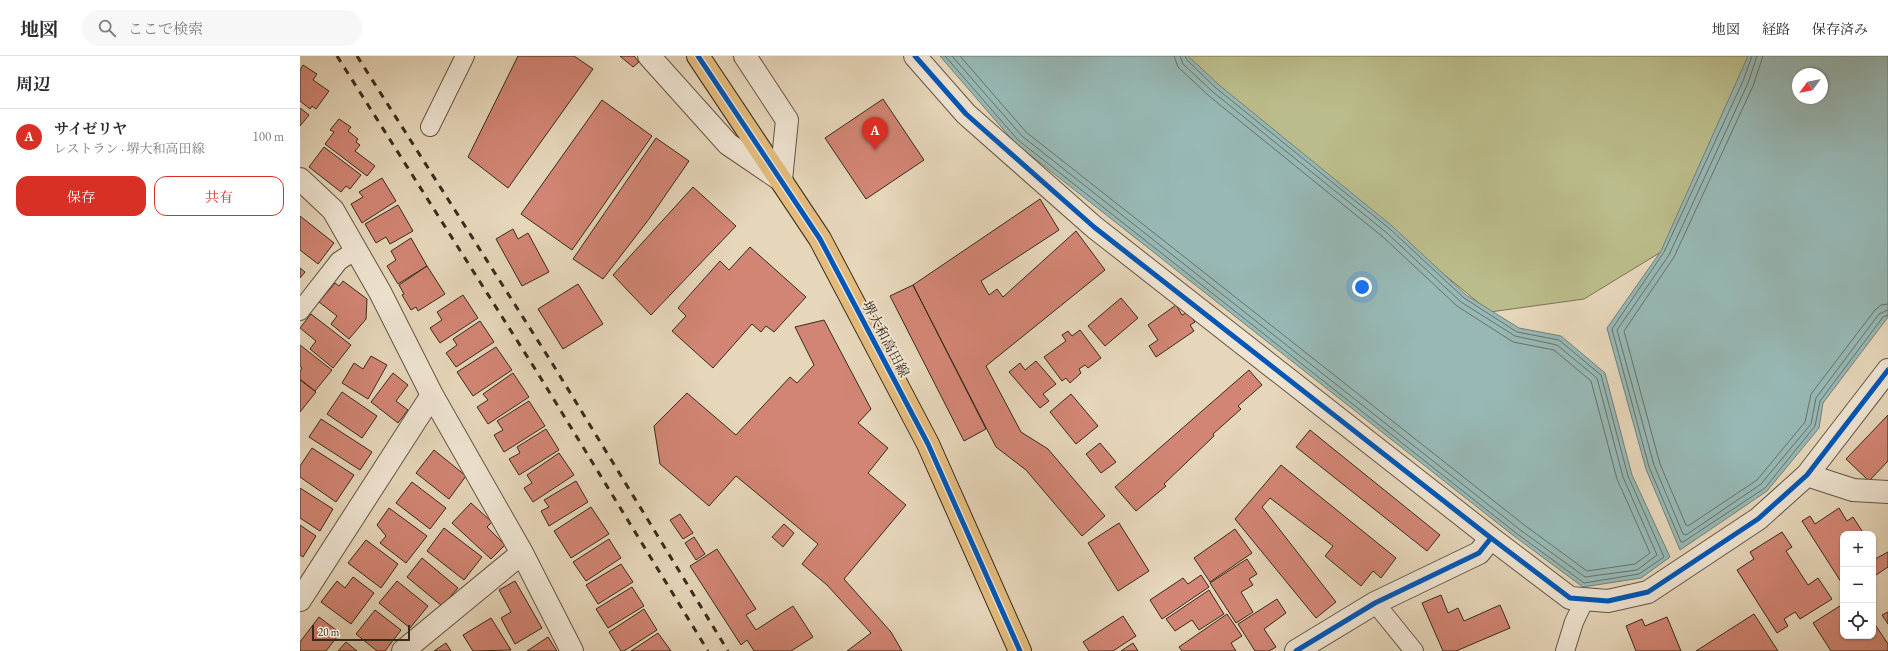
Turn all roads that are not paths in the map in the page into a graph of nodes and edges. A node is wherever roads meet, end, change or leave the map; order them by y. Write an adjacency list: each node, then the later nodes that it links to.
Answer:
1 (464, 56): 6 (lane)
2 (649, 56): 8 (street)
3 (698, 56): 8 (main road, 堺大和高田線)
4 (745, 56): 8 (street)
5 (915, 56): 15 (street)
6 (430, 127)
7 (300, 180): 9 (street)
8 (781, 180): 22 (main road, 堺大和高田線)
9 (356, 250): 10 (lane); 12 (street)
10 (300, 311)
11 (1888, 370): 13 (street)
12 (432, 395): 16 (street); 18 (street)
13 (1807, 475): 14 (street); 17 (street)
14 (1888, 492)
15 (1491, 538): 17 (street); 19 (street)
16 (522, 552): 20 (street); 21 (street)
17 (1585, 599): 25 (lane)
18 (300, 600)
19 (1376, 603): 23 (street); 24 (lane)
20 (402, 651)
21 (572, 651)
22 (1020, 651)
23 (1296, 651)
24 (1414, 651)
25 (1565, 651)

